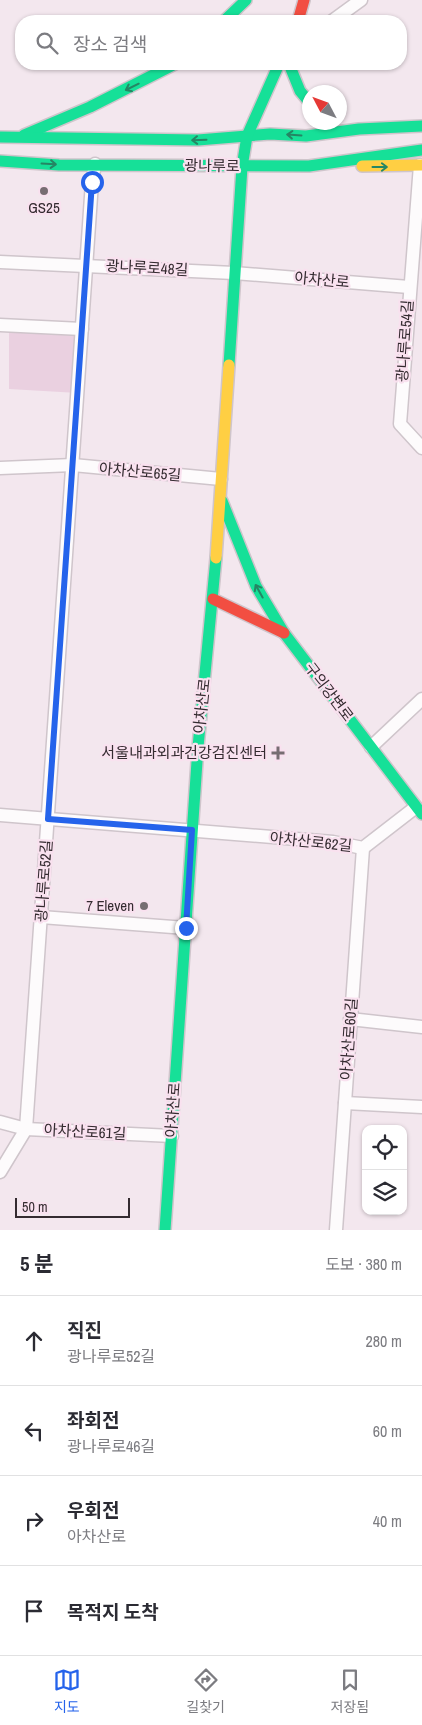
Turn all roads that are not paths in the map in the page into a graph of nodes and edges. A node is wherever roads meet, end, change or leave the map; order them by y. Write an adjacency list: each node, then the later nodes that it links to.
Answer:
1 (246, 0): 4 (main road)
2 (304, 0): 5 (main road)
3 (360, 0): 6 (street)
4 (230, 15)
5 (300, 15)
6 (340, 15)
7 (163, 70): 16 (main road, one-way to 16)
8 (275, 70): 14 (main road, 아차산로)
9 (291, 70): 10 (main road)
10 (302, 93)
11 (347, 120): 13 (main road)
12 (419, 125): 13 (main road, 광나루로)
13 (383, 128): 14 (main road, 광나루로, one-way to 14)
14 (247, 136): 16 (main road, 광나루로, one-way to 16); 22 (main road, 아차산로)
15 (0, 137): 16 (main road, 광나루로)
16 (18, 137)
17 (422, 150): 19 (main road, 광나루로)
18 (0, 161): 20 (main road, 광나루로, one-way to 20)
19 (339, 163): 21 (main road, one-way to 21); 22 (main road, 광나루로)
20 (95, 164): 22 (main road, 광나루로); 24 (street, 광나루로52길)
21 (421, 165): 26 (street, 광나루로54길)
22 (242, 167): 25 (main road, 아차산로)
23 (0, 262): 24 (street, 광나루로48길)
24 (86, 265): 25 (street, 광나루로48길); 28 (street, 광나루로52길)
25 (234, 273): 26 (street, 아차산로); 32 (main road, 아차산로)
26 (409, 287): 29 (street, 광나루로54길)
27 (0, 326): 28 (street)
28 (82, 329): 30 (street, 광나루로52길)
29 (422, 448)
30 (73, 465): 31 (street, 아차산로65길); 32 (street, 아차산로65길); 40 (street, 광나루로52길)
31 (0, 468)
32 (221, 480): 33 (main road, 아차산로)
33 (220, 497): 34 (main road, 아차산로); 35 (main road, one-way to 33)
34 (213, 599): 35 (main road, 구의강변로); 41 (main road, 아차산로)
35 (284, 633): 37 (main road, 구의강변로)
36 (422, 699): 37 (street)
37 (371, 747): 38 (main road, 구의강변로)
38 (419, 811): 42 (street, 아차산로62길)
39 (0, 815): 40 (street, 아차산로62길)
40 (48, 819): 41 (street, 아차산로62길); 43 (street, 광나루로52길)
41 (192, 830): 42 (street, 아차산로62길); 44 (main road, 아차산로)
42 (363, 848): 45 (street, 아차산로60길)
43 (41, 917): 44 (street); 50 (street, 광나루로52길)
44 (186, 928): 51 (main road, 아차산로)
45 (350, 1019): 46 (street); 47 (street, 아차산로60길)
46 (422, 1027)
47 (345, 1103): 48 (street); 54 (street, 아차산로60길)
48 (422, 1106)
49 (0, 1122): 50 (street, 아차산로61길)
50 (26, 1129): 51 (street, 아차산로61길); 52 (street, 광나루로52길)
51 (172, 1136): 53 (main road, 아차산로)
52 (0, 1172)
53 (165, 1230)
54 (336, 1230)

